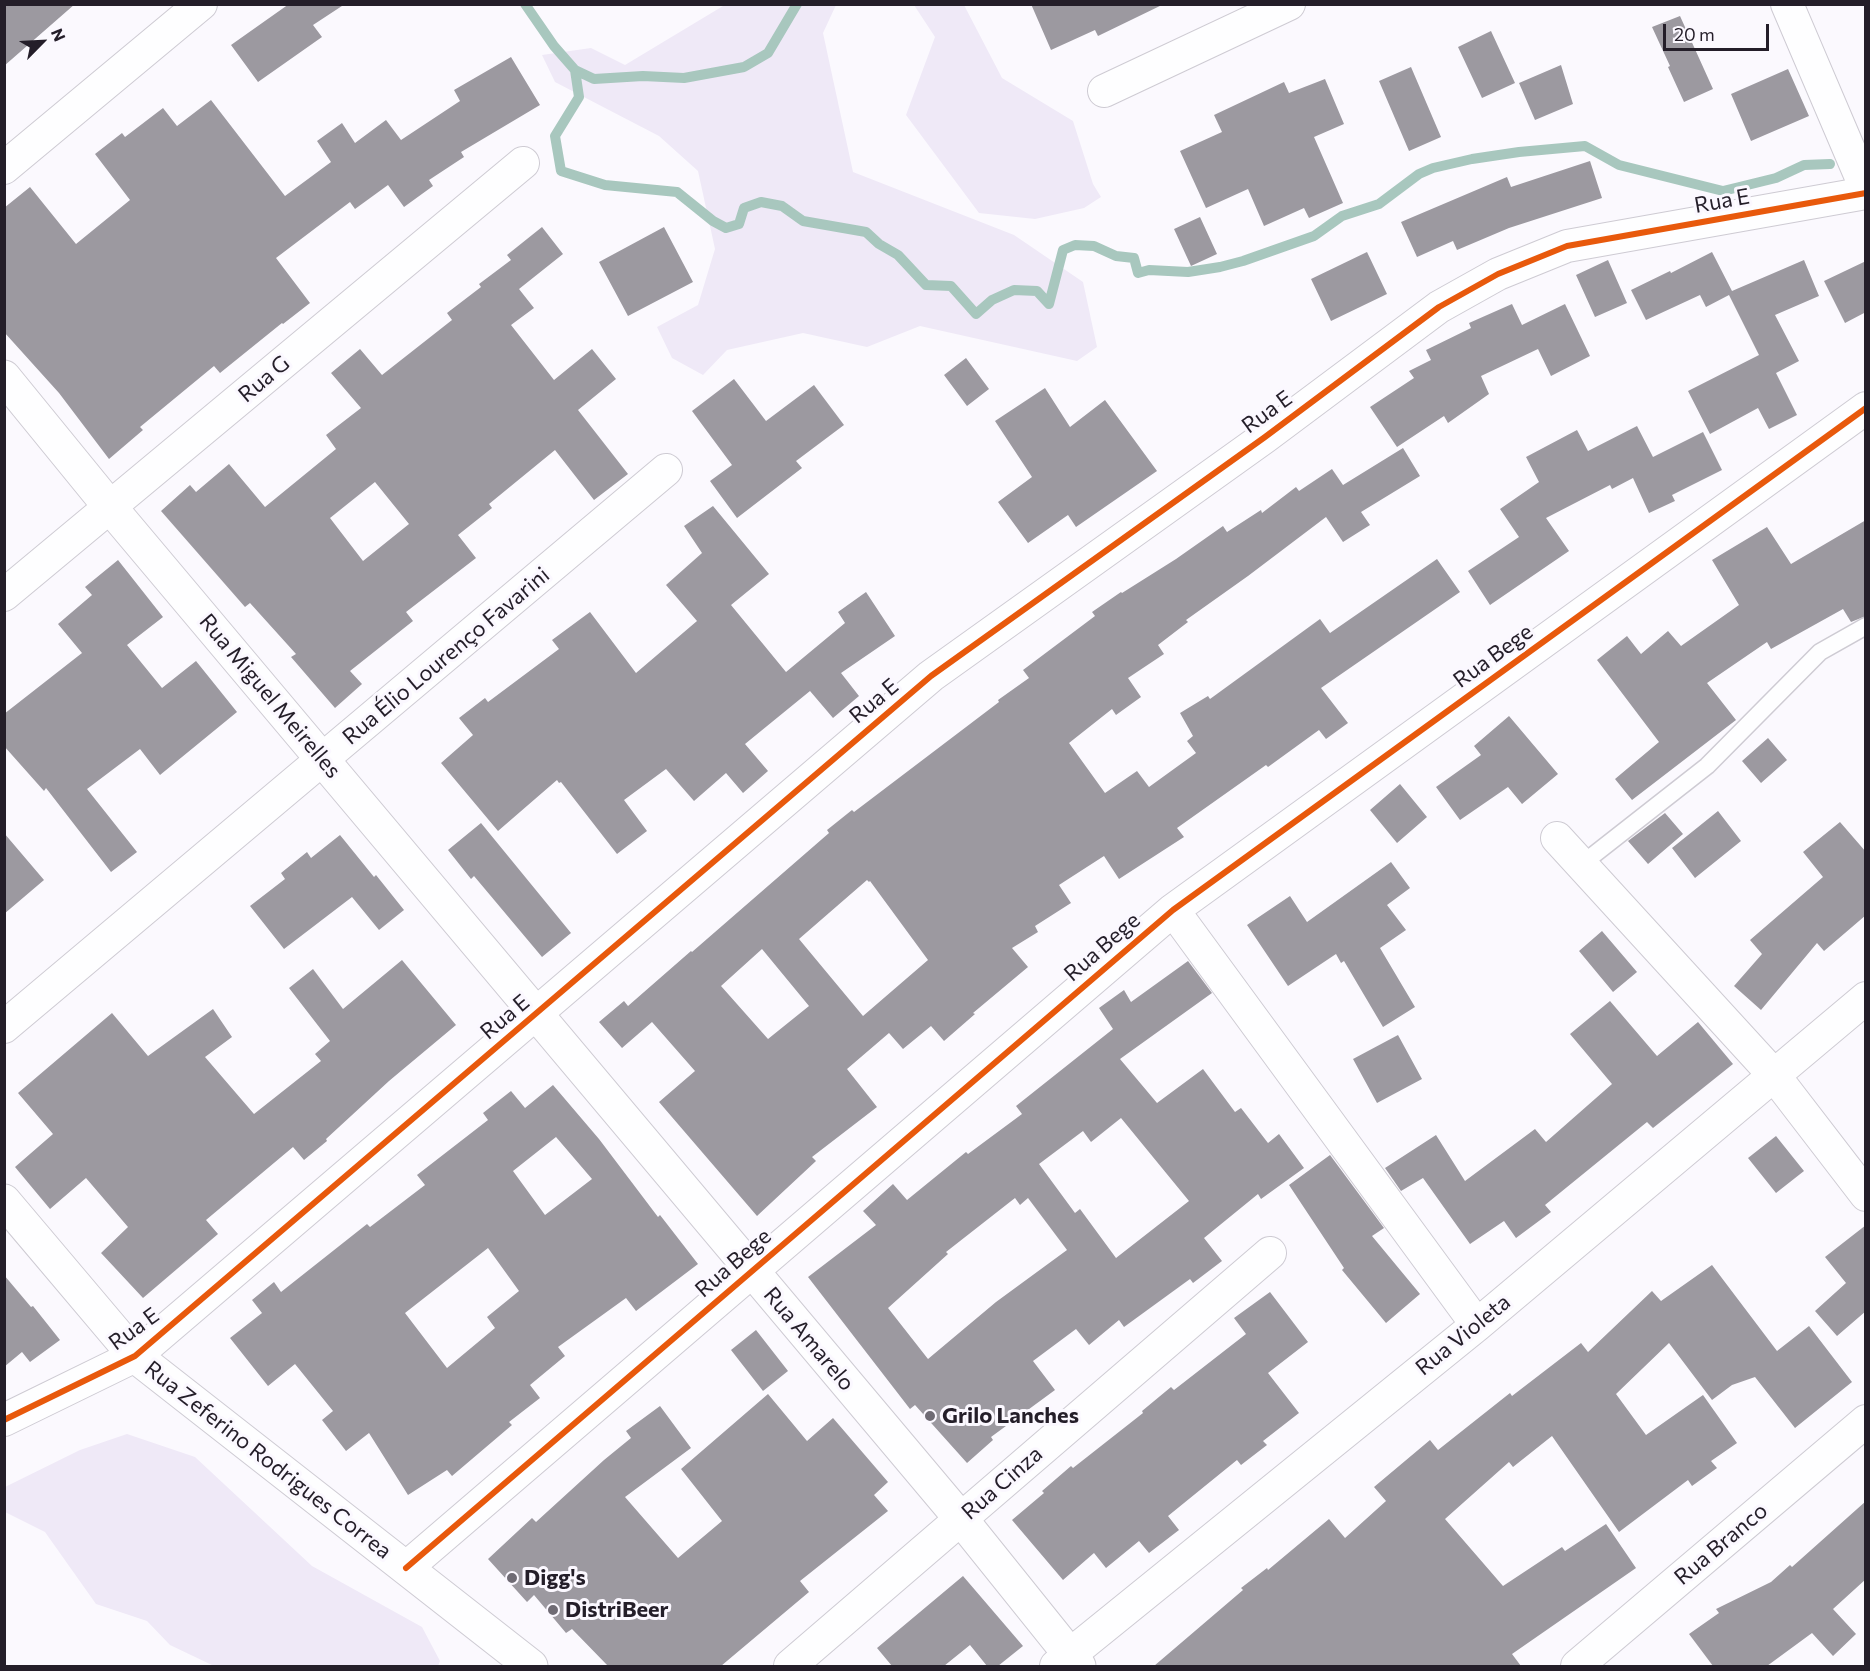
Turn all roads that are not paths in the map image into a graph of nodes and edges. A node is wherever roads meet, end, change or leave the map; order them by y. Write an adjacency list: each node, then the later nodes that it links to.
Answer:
1 (201, 4): 6 (street)
2 (1289, 4): 4 (street)
3 (1787, 4): 7 (street)
4 (1104, 92)
5 (523, 163): 11 (street, Rua G)
6 (4, 168)
7 (1866, 191): 19 (street, Rua E)
8 (4, 377): 11 (street, Rua Miguel Meirelles)
9 (1866, 408): 17 (street, Rua Bege)
10 (666, 470): 14 (street, Rua Élio Lourenço Favarini)
11 (110, 507): 12 (street, Rua G); 14 (street, Rua Miguel Meirelles)
12 (4, 594)
13 (1866, 626): 16 (lane)
14 (323, 759): 19 (street, Rua Miguel Meirelles); 20 (street, Rua Élio Lourenço Favarini)
15 (1557, 838): 16 (street)
16 (1582, 864): 21 (street)
17 (1173, 910): 25 (street, Rua Bege); 26 (street)
18 (1866, 998): 21 (street, Rua Violeta)
19 (536, 1014): 25 (street, Rua Amarelo); 27 (street, Rua E)
20 (4, 1027)
21 (1773, 1074): 22 (street); 26 (street, Rua Violeta)
22 (1866, 1194)
23 (4, 1201): 27 (street, Rua Zeferino Rodrigues Correa)
24 (1269, 1252): 30 (street, Rua Cinza)
25 (753, 1271): 30 (street, Rua Amarelo); 31 (street, Rua Bege)
26 (1477, 1325): 32 (street, Rua Violeta)
27 (135, 1356): 28 (street, Rua E); 31 (street, Rua Zeferino Rodrigues Correa)
28 (4, 1420)
29 (1866, 1420): 35 (street, Rua Branco)
30 (961, 1519): 32 (street, Rua Amarelo); 34 (street, Rua Cinza)
31 (406, 1568): 33 (street, Rua Zeferino Rodrigues Correa)
32 (1068, 1663)
33 (531, 1666)
34 (790, 1666)
35 (1577, 1666)

